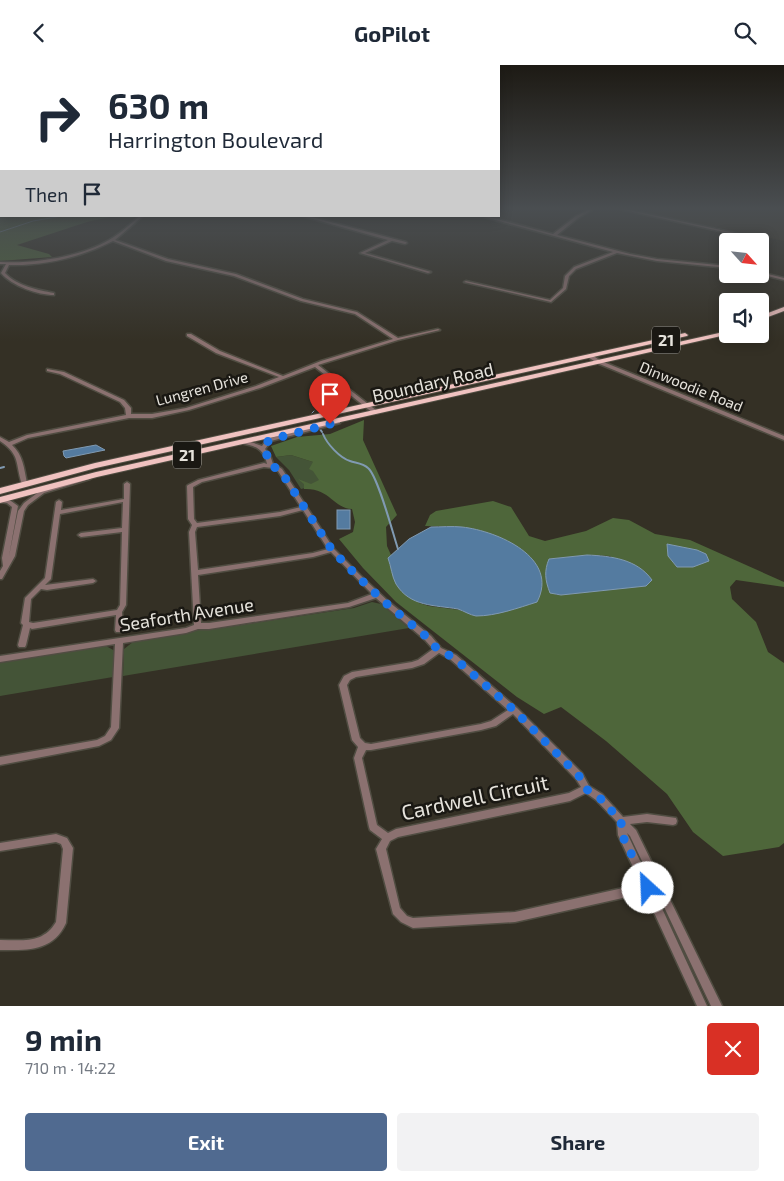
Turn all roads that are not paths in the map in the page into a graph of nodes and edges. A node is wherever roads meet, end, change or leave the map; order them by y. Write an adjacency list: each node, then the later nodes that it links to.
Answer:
1 (78, 253): 7 (street)
2 (148, 253): 22 (street)
3 (362, 253): 9 (street)
4 (615, 253): 12 (street)
5 (622, 253): 8 (street)
6 (0, 263): 7 (street)
7 (8, 265): 13 (street)
8 (719, 266)
9 (429, 272)
10 (769, 275): 11 (street)
11 (784, 279)
12 (466, 281)
13 (52, 294)
14 (784, 309): 15 (highway)
15 (769, 314)
16 (784, 317): 17 (highway)
17 (769, 322)
18 (719, 328): 23 (highway, Boundary Road / 21)
19 (438, 330): 22 (street, Lungren Drive)
20 (189, 335): 27 (street)
21 (719, 335): 24 (highway, Boundary Road / 21)
22 (397, 339): 25 (street, Lungren Drive)
23 (590, 356): 24 (street, Dinwoodie Road); 28 (highway, Boundary Road / 21)
24 (598, 362): 28 (highway, Boundary Road / 21); 32 (street, Dinwoodie Road)
25 (315, 365): 27 (street, Lungren Drive); 28 (street)
26 (49, 370): 29 (street)
27 (282, 377): 29 (street, Lungren Drive)
28 (372, 409): 30 (highway, Boundary Road / 21); 38 (highway, Boundary Road / 21)
29 (129, 416): 34 (street, Lungren Drive)
30 (354, 417): 33 (highway, Boundary Road / 21); 35 (street)
31 (0, 439): 34 (street)
32 (784, 439)
33 (243, 442): 35 (street); 37 (highway, Boundary Road / 21)
34 (9, 444): 38 (street)
35 (263, 448): 36 (street)
36 (270, 465): 44 (street); 46 (street)
37 (96, 475): 41 (highway, Boundary Road / 21); 50 (street)
38 (24, 483): 40 (highway, Boundary Road / 21)
39 (127, 484): 42 (street)
40 (0, 491)
41 (0, 500): 50 (street)
42 (126, 501): 45 (street); 47 (street)
43 (60, 502): 45 (street)
44 (304, 507): 46 (street); 49 (street)
45 (59, 512): 54 (street)
46 (195, 525): 51 (street)
47 (125, 530): 48 (street); 56 (street)
48 (81, 535)
49 (332, 550): 51 (street); 55 (street)
50 (6, 565): 52 (street)
51 (194, 573): 58 (street)
52 (0, 577)
53 (93, 581): 54 (street)
54 (40, 587): 57 (street)
55 (377, 595): 58 (street, Seaforth Avenue); 62 (street)
56 (119, 612): 57 (street); 59 (street)
57 (28, 625): 61 (street)
58 (198, 626): 60 (street, Seaforth Avenue)
59 (119, 631)
60 (119, 641): 63 (street, Seaforth Avenue); 66 (street)
61 (22, 645)
62 (438, 650): 64 (street); 65 (street)
63 (0, 659)
64 (514, 710): 65 (street); 67 (street)
65 (363, 746): 70 (street)
66 (0, 761)
67 (586, 789): 68 (street); 70 (street, Cardwell Circuit)
68 (621, 821): 69 (street); 72 (street); 73 (street)
69 (673, 821)
70 (387, 838): 73 (street, Cardwell Circuit)
71 (0, 847): 74 (street)
72 (659, 885): 73 (street, Cardwell Circuit); 76 (street)
73 (648, 888): 75 (street)
74 (0, 945)
75 (702, 1006)
76 (717, 1006)

